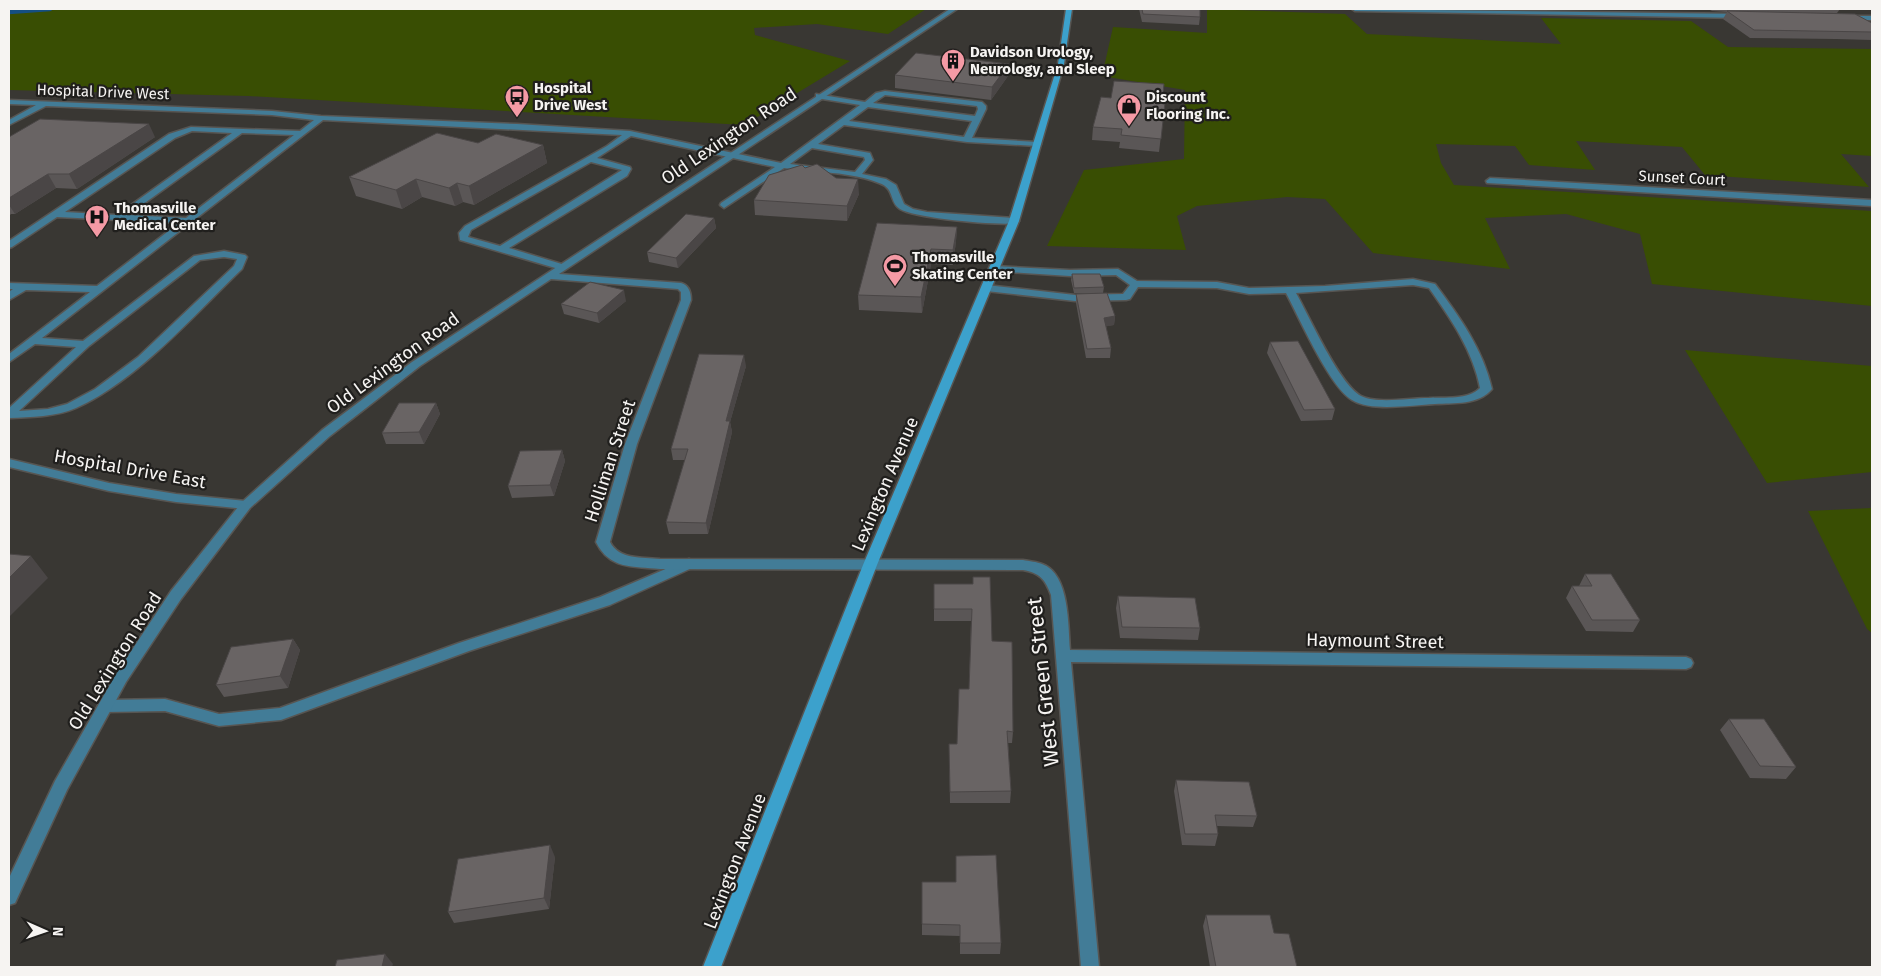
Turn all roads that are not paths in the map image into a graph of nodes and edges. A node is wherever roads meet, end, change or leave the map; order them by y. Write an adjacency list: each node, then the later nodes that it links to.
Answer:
1 (954, 9): 8 (street, Old Lexington Road)
2 (1069, 9): 20 (main road, Lexington Avenue)
3 (1355, 9): 4 (street)
4 (1411, 10): 5 (street)
5 (1745, 16)
6 (1843, 18): 7 (street)
7 (1872, 18)
8 (819, 96): 11 (street); 22 (street, Old Lexington Road)
9 (9, 102): 10 (street, Hospital Drive West)
10 (44, 104): 12 (street, Hospital Drive West); 15 (street)
11 (866, 104): 13 (street); 13 (street); 14 (street)
12 (321, 118): 17 (street); 18 (street, Hospital Drive West)
13 (977, 119): 19 (street)
14 (842, 122): 19 (street); 21 (street)
15 (9, 123)
16 (240, 131): 17 (street); 29 (street); 30 (street)
17 (301, 133): 31 (street)
18 (630, 133): 22 (street, Hospital Drive West); 23 (street)
19 (967, 140): 20 (street)
20 (1037, 144): 32 (main road, Lexington Avenue)
21 (811, 145): 24 (street); 25 (street)
22 (733, 155): 24 (street, Hospital Drive West); 35 (street, Old Lexington Road)
23 (590, 159): 34 (street); 34 (street)
24 (782, 166): 25 (street, Hospital Drive West); 28 (street)
25 (857, 175): 32 (street, Hospital Drive West)
26 (1490, 181): 27 (street, Sunset Court)
27 (1872, 203)
28 (724, 205)
29 (55, 214): 30 (street); 33 (street)
30 (118, 218): 31 (street)
31 (187, 221): 42 (street)
32 (1014, 221): 36 (main road, Lexington Avenue)
33 (9, 245)
34 (501, 249): 35 (street)
35 (562, 267): 37 (street, Old Lexington Road)
36 (994, 269): 38 (street); 41 (main road, Lexington Avenue)
37 (549, 276): 50 (street, Old Lexington Road); 51 (street, Holliman Street)
38 (1135, 284): 41 (street); 43 (street)
39 (9, 286): 40 (street)
40 (24, 286): 42 (street); 44 (street)
41 (986, 288): 52 (main road, Lexington Avenue)
42 (98, 289): 45 (street)
43 (1290, 291): 43 (street)
44 (9, 297)
45 (32, 341): 46 (street); 47 (street)
46 (85, 344): 48 (street); 48 (street)
47 (9, 359)
48 (9, 415)
49 (9, 463): 50 (street, Hospital Drive East)
50 (246, 505): 55 (street, Old Lexington Road)
51 (689, 564): 52 (street, Holliman Street); 55 (street)
52 (870, 565): 53 (street, West Green Street); 57 (main road, Lexington Avenue)
53 (1064, 656): 54 (street, Haymount Street); 58 (street, West Green Street)
54 (1686, 663)
55 (106, 706): 56 (street, Old Lexington Road)
56 (9, 897)
57 (712, 967)
58 (1090, 967)

